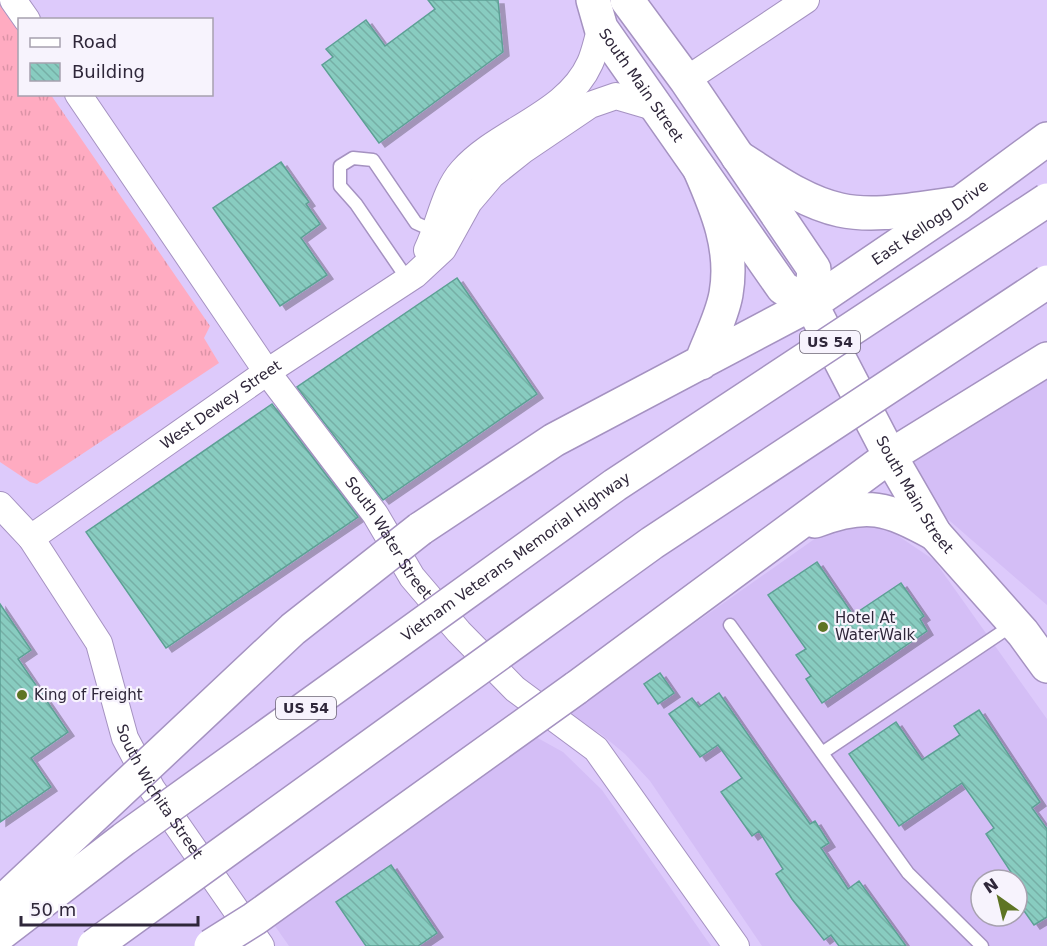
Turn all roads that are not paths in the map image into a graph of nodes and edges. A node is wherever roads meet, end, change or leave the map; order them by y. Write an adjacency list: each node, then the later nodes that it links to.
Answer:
1 (13, 0): 5 (street)
2 (627, 0): 6 (main road)
3 (806, 0): 6 (street)
4 (597, 14): 8 (main road, South Main Street); 14 (street)
5 (26, 18)
6 (686, 80): 10 (main road)
7 (79, 96): 20 (street, South Water Street)
8 (657, 108): 11 (main road, South Main Street); 15 (street, West Dewey Street)
9 (1047, 139): 13 (main road, East Kellogg Drive)
10 (738, 157): 13 (main road); 17 (main road)
11 (700, 170): 17 (main road, South Main Street); 19 (main road)
12 (1047, 200): 31 (main road, Vietnam Veterans Memorial Highway / US 54, bridge)
13 (960, 203): 17 (main road, East Kellogg Drive)
14 (436, 232): 15 (street); 15 (lane)
15 (412, 277): 20 (street, West Dewey Street)
16 (1047, 282): 32 (main road, bridge)
17 (811, 304): 19 (main road, East Kellogg Drive); 21 (main road, South Main Street)
18 (1047, 359): 21 (main road)
19 (701, 363): 30 (main road, East Kellogg Drive, bridge)
20 (267, 372): 25 (street, West Dewey Street); 35 (street, South Water Street)
21 (890, 456): 23 (main road); 24 (main road, South Main Street)
22 (0, 505): 25 (street, South Wichita Street)
23 (788, 531): 24 (main road); 33 (main road, bridge)
24 (935, 534): 26 (main road, South Main Street)
25 (31, 538): 34 (street, South Wichita Street)
26 (1015, 624): 28 (main road, South Main Street); 29 (lane)
27 (730, 625): 29 (lane)
28 (1046, 662)
29 (822, 753): 36 (lane)
30 (0, 903)
31 (0, 934)
32 (94, 946)
33 (211, 946)
34 (261, 946)
35 (736, 946)
36 (982, 946)

